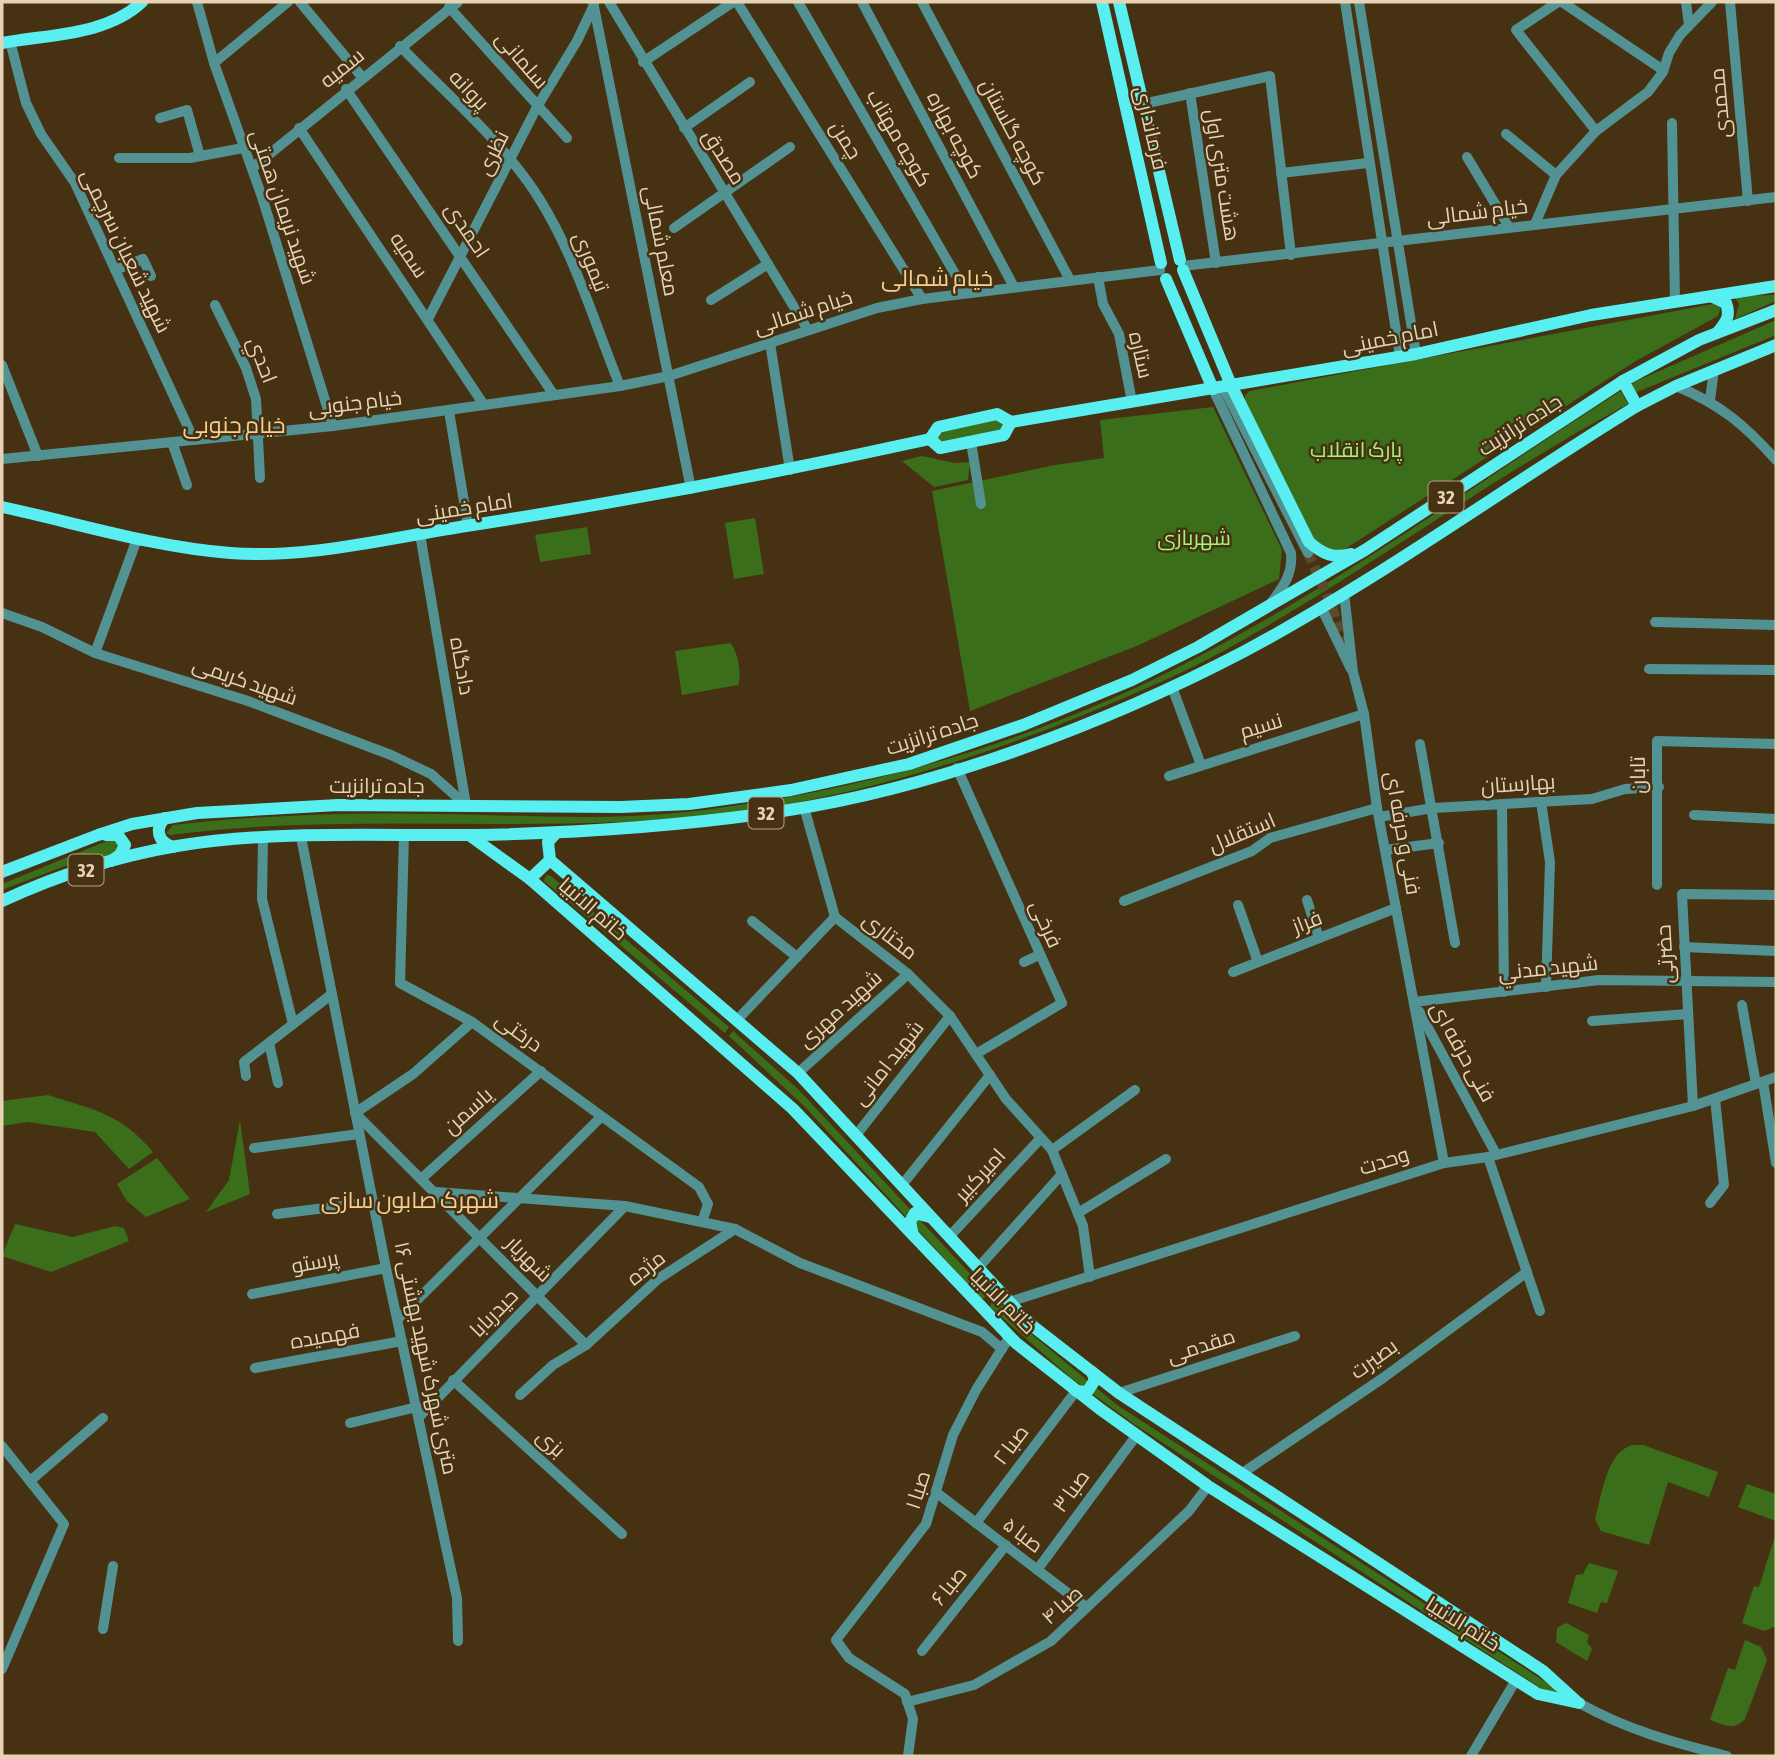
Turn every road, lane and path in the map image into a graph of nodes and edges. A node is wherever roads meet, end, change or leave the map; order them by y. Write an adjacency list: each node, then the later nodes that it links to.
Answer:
1 (142, 2): 21 (main road)
2 (197, 2): 25 (street, شهید نریمان همتی)
3 (288, 2): 25 (street)
4 (300, 2): 28 (street)
5 (609, 2): 24 (street, مصدق)
6 (735, 2): 24 (street); 78 (street, چمن)
7 (798, 2): 76 (street, کوچه مهتاب)
8 (862, 2): 75 (street, کوچه بهاره)
9 (922, 2): 73 (street, کوچه گلستان)
10 (1102, 2): 31 (main road, فرمانداری)
11 (1119, 2): 29 (main road, فرمانداری)
12 (1345, 2): 49 (street)
13 (1359, 2): 62 (street)
14 (1560, 2): 27 (street); 40 (street)
15 (1686, 2): 20 (street)
16 (1712, 2): 20 (street)
17 (1730, 2): 56 (street, محمدی)
18 (594, 3): 35 (street, نظری); 92 (street, معلم شمالی)
19 (454, 4): 22 (street, سمیه); 35 (street, سلمانی)
20 (1689, 26): 27 (street)
21 (6, 42): 23 (street, شهید شعبان سرچمی)
22 (400, 46): 28 (street, سمیه); 48 (street, پروانه)
23 (15, 62): 26 (street); 69 (street, شهید شعبان سرچمی)
24 (643, 62): 39 (street, مصدق)
25 (214, 63): 44 (street, شهید نریمان همتی)
26 (2, 64)
27 (1663, 70): 40 (street)
28 (362, 77): 32 (street, سمیه)
29 (1137, 80): 31 (main road); 34 (main road, فرمانداری)
30 (750, 82): 39 (street)
31 (1121, 84): 57 (main road, فرمانداری)
32 (346, 89): 38 (street, سمیه); 65 (street, احمدی)
33 (1191, 93): 34 (street); 51 (street); 66 (street, هشت متری اول)
34 (1143, 104): 54 (main road, فرمانداری)
35 (537, 107): 42 (street, سلمانی); 48 (street, نظری)
36 (160, 118): 45 (street)
37 (1672, 123): 58 (street)
38 (299, 128): 50 (street, سمیه); 83 (street, سميه)
39 (684, 128): 53 (street, مصدق)
40 (1596, 131): 52 (street)
41 (1506, 134): 52 (street)
42 (567, 138)
43 (790, 146): 53 (street)
44 (243, 148): 45 (street); 50 (street, شهید نریمان همتی)
45 (200, 156): 46 (street)
46 (119, 158)
47 (1466, 158): 60 (street)
48 (511, 161): 65 (street, نظری); 94 (street, تیموری)
49 (1368, 163): 51 (street); 63 (street)
50 (252, 168): 104 (street, شهید نریمان همتی)
51 (1282, 173): 64 (street)
52 (1556, 175): 59 (street)
53 (724, 192): 61 (street); 67 (street, مصدق)
54 (1165, 197): 57 (main road); 68 (main road, فرمانداری)
55 (1776, 197): 56 (street, خیام شمالی)
56 (1748, 201): 58 (street, خیام شمالی)
57 (1147, 202): 70 (main road, فرمانداری)
58 (1674, 211): 59 (street, خیام شمالی); 80 (street)
59 (1535, 224): 60 (street, خیام شمالی)
60 (1509, 227): 62 (street, خیام شمالی)
61 (674, 228)
62 (1396, 242): 63 (street, خیام شمالی); 88 (street)
63 (1380, 244): 64 (street, خیام شمالی); 89 (street)
64 (1291, 255): 66 (street, خیام شمالی)
65 (462, 257): 83 (street, نظری); 97 (street, احمدی)
66 (1216, 263): 68 (street, خیام شمالی)
67 (768, 264): 79 (street); 84 (street, مصدق)
68 (1182, 265): 70 (main road); 70 (main road); 96 (main road, فرمانداری)
69 (115, 270): 71 (street); 107 (street, شهید شعبان سرچمی)
70 (1163, 271): 72 (street, خیام شمالی); 96 (main road, فرمانداری)
71 (151, 276)
72 (1098, 277): 73 (street, خیام شمالی); 99 (street, ستاره)
73 (1070, 280): 75 (street, خیام شمالی)
74 (1776, 286): 77 (main road, امام خمینی)
75 (1014, 287): 76 (street, خیام شمالی)
76 (966, 293): 78 (street, خیام شمالی)
77 (1713, 297): 80 (main road, امام خمینی); 85 (main road)
78 (922, 299): 84 (street, خیام شمالی)
79 (711, 300)
80 (1675, 302): 88 (main road, امام خمینی)
81 (215, 305): 105 (street, احدي)
82 (1776, 310): 85 (main road, جاده ترانزیت / 32)
83 (428, 319): 100 (street, سميه)
84 (808, 330): 86 (street, خیام شمالی)
85 (1718, 332): 93 (main road, جاده ترانزیت / 32)
86 (770, 343): 92 (street, خیام شمالی); 113 (street)
87 (1776, 345): 91 (main road, جاده ترانزیت / 32)
88 (1416, 354): 89 (main road, امام خمینی)
89 (1400, 357): 96 (main road, امام خمینی)
90 (2, 365): 110 (street)
91 (1714, 370): 95 (main road, جاده ترانزیت / 32); 98 (street)
92 (669, 376): 94 (street, خیام جنوبی); 116 (street, معلم شمالی)
93 (1623, 381): 101 (main road); 122 (main road, جاده ترانزیت / 32)
94 (620, 386): 97 (street, خیام جنوبی)
95 (1676, 386): 98 (street); 101 (main road, جاده ترانزیت / 32)
96 (1223, 387): 99 (main road, امام خمینی); 122 (main road); 123 (street); 126 (street)
97 (554, 395): 100 (street, خیام جنوبی)
98 (1710, 400): 112 (street)
99 (1132, 402): 103 (main road, امام خمینی)
100 (484, 405): 102 (street, خیام جنوبی)
101 (1637, 406): 124 (main road, جاده ترانزیت / 32)
102 (449, 411): 104 (street, خیام جنوبی); 119 (street)
103 (1010, 422): 106 (main road); 109 (main road)
104 (332, 426): 105 (street, خیام جنوبی)
105 (256, 433): 107 (street, خیام جنوبی); 114 (street, احدي)
106 (930, 439): 109 (main road); 113 (main road, امام خمینی)
107 (194, 440): 108 (street, خیام جنوبی)
108 (172, 442): 110 (street, خیام جنوبی); 115 (street)
109 (971, 442): 117 (street)
110 (38, 456): 111 (street, خیام جنوبی)
111 (2, 459)
112 (1776, 460)
113 (790, 470): 116 (main road, امام خمینی)
114 (260, 478)
115 (187, 485)
116 (691, 489): 119 (main road, امام خمینی)
117 (981, 504)
118 (2, 506): 121 (main road, امام خمینی)
119 (468, 526): 120 (main road, امام خمینی)
120 (420, 534): 121 (main road, امام خمینی); 143 (street, دادگاه)
121 (137, 539): 130 (street)
122 (1365, 550): 126 (main road, جاده ترانزیت / 32)
123 (1308, 553)
124 (1344, 593): 125 (main road, جاده ترانزیت / 32); 133 (street)
125 (1321, 607): 133 (street); 134 (main road, جاده ترانزیت / 32)
126 (1266, 610): 143 (main road, جاده ترانزیت / 32)
127 (2, 613): 130 (street, شهید کریمی)
128 (1655, 622): 129 (street)
129 (1776, 625)
130 (95, 653): 143 (street, شهید کریمی)
131 (1649, 669): 132 (street)
132 (1776, 670)
133 (1353, 672): 135 (street, فنی و حرفه ای)
134 (1172, 687): 138 (street); 139 (main road, جاده ترانزیت / 32)
135 (1364, 714): 138 (street, نسيم); 147 (street, فنی و حرفه ای)
136 (1420, 744): 146 (street)
137 (1776, 744): 141 (street, تابان)
138 (1200, 765): 140 (street, نسيم)
139 (957, 768): 145 (main road, جاده ترانزیت / 32); 177 (street, فرخی)
140 (1169, 776)
141 (1658, 787): 142 (street, بهارستان); 164 (street, تابان)
142 (1541, 802): 144 (street, بهارستان); 185 (street)
143 (466, 805): 149 (main road, جاده ترانزیت / 32)
144 (1502, 805): 146 (street, بهارستان); 186 (street)
145 (804, 807): 151 (main road, جاده ترانزیت / 32); 171 (street, مختاری)
146 (1433, 808): 147 (street, بهارستان); 157 (street)
147 (1378, 812): 159 (street, فنی و حرفه ای); 168 (street, استقلال)
148 (1694, 815): 150 (street)
149 (165, 818): 152 (main road, جاده ترانزیت / 32); 158 (main road)
150 (1776, 819)
151 (556, 833): 154 (main road, جاده ترانزیت / 32); 160 (main road, خاتم الانبیا)
152 (98, 835): 161 (main road); 162 (main road, جاده ترانزیت / 32)
153 (404, 835): 154 (main road, جاده ترانزیت / 32); 155 (main road, جاده ترانزیت / 32); 194 (street, درختی)
154 (469, 835): 163 (main road, خاتم الانبیا)
155 (301, 836): 156 (main road, جاده ترانزیت / 32); 187 (street, ۱۶ متری شهرک شهيد بهشتی)
156 (263, 838): 158 (main road, جاده ترانزیت / 32); 195 (street)
157 (1439, 843): 159 (street); 174 (street)
158 (173, 847): 161 (main road, جاده ترانزیت / 32)
159 (1385, 850): 170 (street, فنی و حرفه ای)
160 (550, 860): 163 (main road); 192 (main road, خاتم الانبیا)
161 (108, 863): 167 (main road, جاده ترانزیت / 32)
162 (2, 872)
163 (530, 879): 232 (main road, خاتم الانبیا)
164 (1657, 885)
165 (1776, 895): 175 (street, حضرتی)
166 (1307, 900): 173 (street)
167 (2, 901)
168 (1124, 901)
169 (1238, 905): 180 (street)
170 (1396, 908): 173 (street, فراز); 188 (street, فنی و حرفه ای)
171 (835, 917): 178 (street); 182 (street, مختاری)
172 (752, 921): 178 (street)
173 (1319, 938): 180 (street, فراز)
174 (1455, 943)
175 (1684, 947): 176 (street); 183 (street, حضرتی)
176 (1776, 951)
177 (1039, 955): 179 (street); 197 (street, فرخی)
178 (797, 957): 192 (street)
179 (1024, 962)
180 (1258, 962): 181 (street, فراز)
181 (1233, 972)
182 (908, 974): 191 (street, مختاری); 199 (street, شهید مهری)
183 (1686, 982): 184 (street, شهيد مدني); 185 (street, شهيد مدني); 190 (street, حضرتی)
184 (1776, 982)
185 (1546, 987): 186 (street, شهيد مدني)
186 (1504, 992): 188 (street, شهيد مدني)
187 (332, 993): 195 (street); 208 (street, ۱۶ متری شهرک شهيد بهشتی)
188 (1414, 1002): 215 (street, فنی حرفه ای); 217 (street, فنی حرفه ای)
189 (1742, 1004): 204 (street)
190 (1688, 1014): 193 (street); 207 (street, حضرتی)
191 (950, 1016): 197 (street, مختاری); 211 (street, شهید امانی)
192 (737, 1020): 199 (main road, خاتم الانبیا)
193 (1592, 1021)
194 (472, 1022): 198 (street, درختی); 208 (street)
195 (293, 1024): 196 (street)
196 (269, 1043): 201 (street); 203 (street)
197 (976, 1054): 200 (street, مختاری)
198 (541, 1071): 209 (street, درختی); 220 (street, یاسمن)
199 (797, 1073): 211 (main road, خاتم الانبیا)
200 (990, 1075): 212 (street, مختاری); 221 (street)
201 (246, 1076)
202 (1776, 1077): 204 (street, وحدت)
203 (278, 1083)
204 (1759, 1083): 206 (street, وحدت); 218 (street)
205 (1135, 1090): 214 (street)
206 (1715, 1099): 207 (street, وحدت); 225 (street)
207 (1693, 1106): 215 (street, وحدت)
208 (355, 1113): 210 (street, ۱۶ متری شهرک شهيد بهشتی); 220 (street, شهریار)
209 (601, 1117): 223 (street); 230 (street, درختی)
210 (359, 1134): 213 (street); 224 (street, ۱۶ متری شهرک شهيد بهشتی)
211 (857, 1134): 221 (main road, خاتم الانبیا)
212 (1040, 1139): 214 (street, مختاری); 233 (street, امیرکبیر)
213 (254, 1148)
214 (1052, 1150): 219 (street, مختاری)
215 (1492, 1155): 217 (street, وحدت); 237 (street, فنی حرفه ای)
216 (1166, 1159): 227 (street)
217 (1444, 1163): 238 (street, وحدت)
218 (1776, 1163)
219 (1062, 1174): 227 (street, مختاری); 236 (street)
220 (421, 1179): 222 (street, شهریار)
221 (902, 1185): 229 (main road, خاتم الانبیا)
222 (436, 1192): 223 (street); 234 (street, شهریار)
223 (520, 1198): 226 (street); 234 (street)
224 (373, 1202): 228 (street); 235 (street, ۱۶ متری شهرک شهيد بهشتی)
225 (1710, 1203)
226 (625, 1206): 230 (street); 240 (street, حیدربابا)
227 (1078, 1213): 238 (street, مختاری)
228 (277, 1214)
229 (931, 1217): 232 (main road); 233 (main road, خاتم الانبیا)
230 (702, 1222): 231 (street)
231 (734, 1229): 247 (street, مژده); 248 (street)
232 (913, 1235): 244 (main road, خاتم الانبیا)
233 (948, 1237): 236 (main road, خاتم الانبیا)
234 (480, 1238): 240 (street, شهریار); 243 (street)
235 (386, 1268): 239 (street, پرستو); 243 (street, ۱۶ متری شهرک شهيد بهشتی)
236 (977, 1269): 241 (main road, خاتم الانبیا)
237 (1527, 1272): 242 (street, فنی حرفه ای); 260 (street, بصيرت)
238 (1090, 1278): 241 (street, وحدت)
239 (252, 1294)
240 (538, 1296): 247 (street, شهریار); 251 (street, حیدربابا)
241 (1009, 1302): 250 (main road, خاتم الانبیا)
242 (1540, 1311)
243 (398, 1319): 246 (street, ۱۶ متری شهرک شهيد بهشتی)
244 (1010, 1336): 248 (street, صبا ۱); 252 (main road, خاتم الانبیا)
245 (1295, 1336): 253 (street, مقدمی)
246 (402, 1341): 249 (street, فهمیده); 255 (street, ۱۶ متری شهرک شهيد بهشتی)
247 (586, 1345): 254 (street, مژده)
248 (1002, 1349): 263 (street, صبا ۱)
249 (255, 1368)
250 (1092, 1372): 252 (main road); 253 (main road, خاتم الانبیا)
251 (453, 1380): 255 (street, حیدربابا); 265 (street, بزی)
252 (1076, 1391): 258 (main road, خاتم الانبیا); 264 (street, صبا ۲)
253 (1119, 1393): 260 (main road, خاتم الانبیا)
254 (520, 1395)
255 (418, 1412): 257 (street); 271 (street, ۱۶ متری شهرک شهيد بهشتی)
256 (103, 1418): 261 (street)
257 (350, 1423)
258 (1136, 1436): 262 (main road, خاتم الانبیا); 268 (street, صبا ۳)
259 (2, 1446): 261 (street)
260 (1241, 1474): 276 (main road, خاتم الانبیا)
261 (30, 1481): 273 (street)
262 (1208, 1486): 269 (street, صبا ۴); 274 (main road, خاتم الانبیا)
263 (937, 1493): 264 (street, صبا ۵); 275 (street, صبا ۱)
264 (976, 1523): 266 (street, صبا ۵)
265 (622, 1534)
266 (1006, 1545): 268 (street, صبا ۵); 272 (street, صبا ۶)
267 (113, 1566): 270 (street)
268 (1037, 1570): 269 (street, صبا ۵)
269 (1086, 1607): 275 (street, صبا ۴)
270 (103, 1629)
271 (458, 1641)
272 (922, 1651)
273 (2, 1669)
274 (1516, 1680): 276 (main road, خاتم الانبیا); 278 (street)
275 (908, 1702): 277 (street)
276 (1579, 1703): 279 (street, خاتم الانبیا)
277 (908, 1756)
278 (1471, 1756)
279 (1727, 1756)

